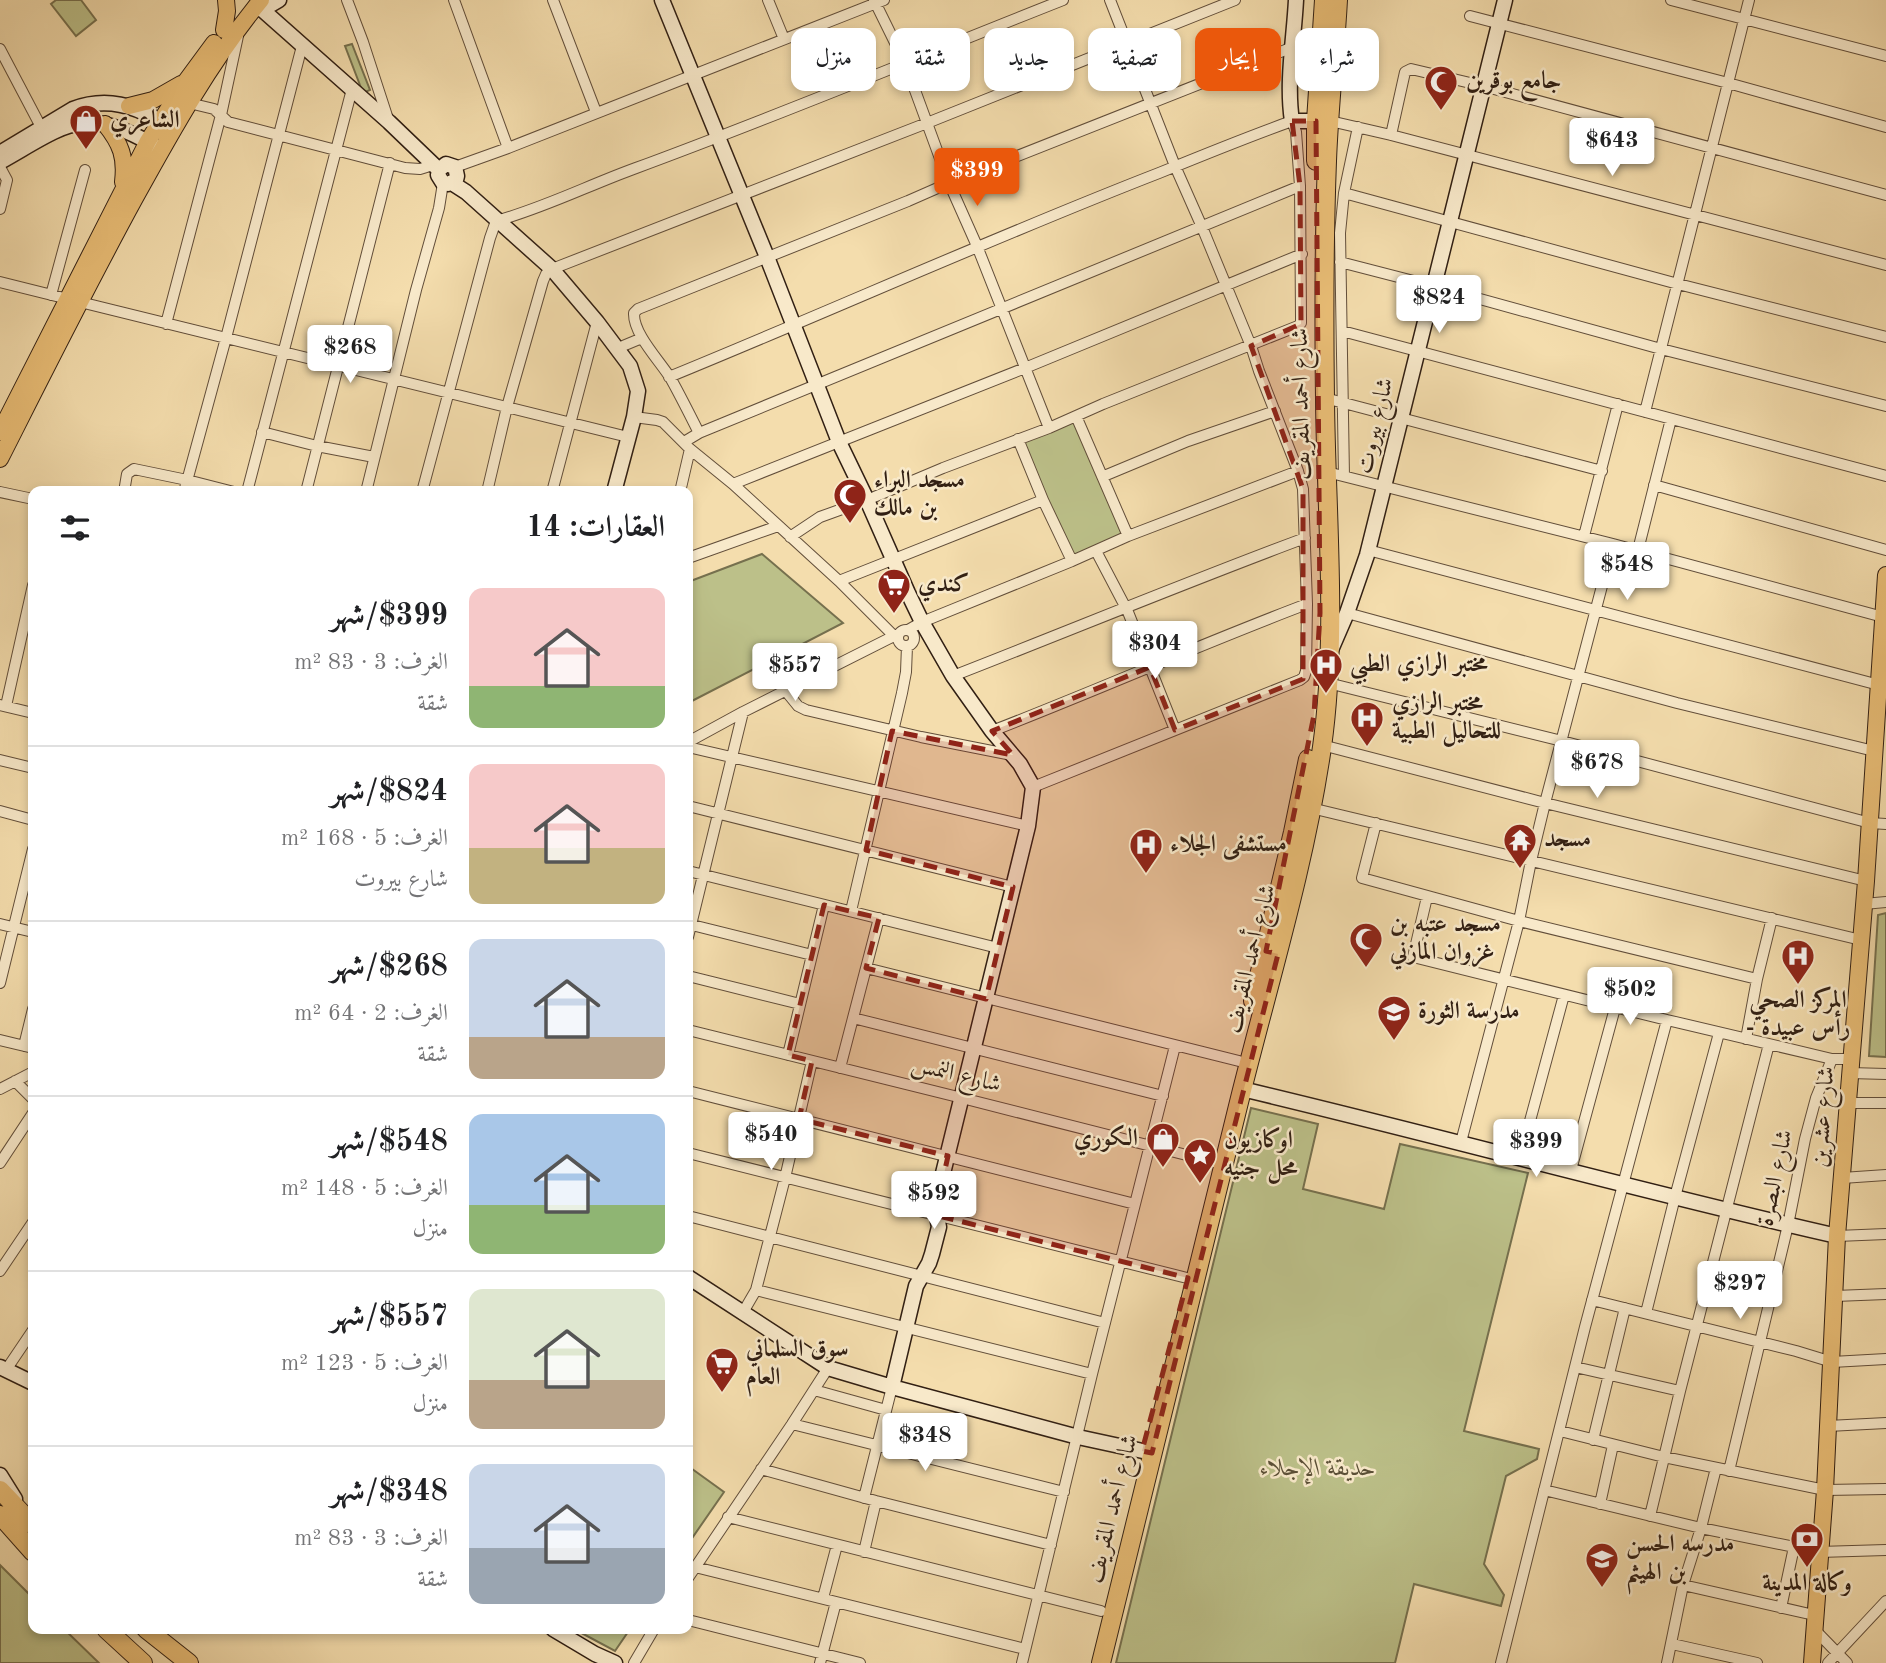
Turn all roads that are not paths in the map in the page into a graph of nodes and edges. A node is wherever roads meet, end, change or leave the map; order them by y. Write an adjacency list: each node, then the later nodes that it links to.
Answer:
1 (226, 0): 22 (main road)
2 (279, 0): 18 (street)
3 (347, 0): 48 (street)
4 (454, 0): 59 (street)
5 (553, 0): 44 (street)
6 (662, 0): 34 (street)
7 (768, 0): 27 (street)
8 (1063, 0): 26 (street)
9 (1110, 0): 23 (street)
10 (1235, 0): 24 (street)
11 (1296, 0): 29 (street)
12 (1324, 0): 47 (highway, شارع أحمد المقريف)
13 (1338, 0): 47 (highway, شارع أحمد المقريف)
14 (1505, 0): 21 (street, شارع بيروت)
15 (1671, 0): 20 (street)
16 (1749, 0): 20 (street)
17 (878, 1): 25 (street); 27 (street)
18 (257, 4): 22 (main road); 28 (street)
19 (1470, 16): 21 (street)
20 (1744, 19): 31 (street); 36 (street)
21 (1499, 24): 36 (street); 37 (street, شارع بيروت)
22 (232, 28): 35 (main road); 41 (main road); 45 (street)
23 (1121, 28)
24 (1165, 28)
25 (890, 29)
26 (970, 37)
27 (784, 39): 34 (street)
28 (302, 46): 38 (street); 55 (street)
29 (1293, 47): 42 (street); 46 (street)
30 (0, 49): 52 (street)
31 (1886, 56)
32 (1088, 59): 49 (street)
33 (890, 69): 57 (street)
34 (691, 75): 44 (street); 57 (street)
35 (186, 81): 43 (main road); 51 (main road)
36 (1728, 83): 54 (street); 60 (street)
37 (1483, 86): 56 (street); 60 (street); 63 (street, شارع بيروت)
38 (352, 89): 48 (street); 61 (street)
39 (915, 91): 49 (street)
40 (1146, 91): 42 (street)
41 (189, 103): 45 (street); 51 (main road)
42 (1151, 103): 66 (street); 70 (street)
43 (128, 106): 51 (street); 52 (street)
44 (596, 113): 59 (street)
45 (221, 115): 55 (street); 95 (street)
46 (1292, 121): 47 (street); 66 (street); 71 (street)
47 (1323, 121): 53 (street); 112 (highway, شارع أحمد المقريف); 240 (highway, شارع أحمد المقريف)
48 (389, 122): 69 (street)
49 (927, 123): 70 (street); 75 (street)
50 (105, 124): 58 (street); 65 (street); 72 (main road)
51 (166, 126): 58 (main road)
52 (41, 127): 62 (street)
53 (1357, 127): 56 (street); 73 (street)
54 (1886, 127)
55 (278, 135): 61 (street); 99 (street)
56 (1391, 135): 63 (street)
57 (717, 138): 75 (street); 78 (street)
58 (155, 146): 72 (main road); 92 (main road)
59 (508, 148): 67 (street)
60 (1712, 149): 74 (street); 77 (street)
61 (336, 150): 64 (street); 105 (street)
62 (0, 153)
63 (1467, 155): 77 (street); 79 (street, شارع بيروت)
64 (390, 163): 69 (street); 106 (street)
65 (0, 165): 76 (street)
66 (1175, 166): 80 (street); 81 (street)
67 (455, 167): 69 (street)
68 (85, 170): 91 (street)
69 (442, 175): 78 (street); 109 (street)
70 (949, 183): 81 (street); 83 (street)
71 (1300, 186): 80 (street); 82 (street)
72 (122, 191): 92 (main road)
73 (1344, 193): 79 (street); 84 (street)
74 (1886, 195)
75 (742, 196): 83 (street); 86 (street)
76 (0, 209)
77 (1696, 216): 85 (street); 88 (street)
78 (496, 221): 86 (street); 111 (street)
79 (1450, 221): 88 (street); 90 (street, شارع بيروت)
80 (1202, 227): 89 (street); 93 (street)
81 (977, 246): 93 (street); 96 (street)
82 (1301, 254): 89 (street); 101 (street)
83 (767, 257): 96 (street); 100 (street)
84 (1340, 262): 90 (street); 97 (street)
85 (1886, 265)
86 (552, 270): 94 (street); 115 (street)
87 (0, 282): 91 (street)
88 (1678, 284): 98 (street); 103 (street)
89 (1226, 285): 101 (street); 107 (street)
90 (1433, 286): 103 (street); 104 (street, شارع بيروت)
91 (51, 295): 92 (street)
92 (74, 301): 95 (street); 124 (main road); 133 (main road)
93 (1001, 309): 107 (street); 110 (street)
94 (597, 322): 102 (street); 122 (street)
95 (166, 324): 99 (street)
96 (793, 326): 108 (street); 110 (street)
97 (1342, 331): 104 (street); 112 (street)
98 (1886, 337)
99 (226, 338): 105 (street); 139 (street)
100 (642, 338): 102 (street); 108 (street)
101 (1251, 346): 116 (street); 118 (street)
102 (618, 348): 119 (street)
103 (1661, 349): 114 (street); 117 (street)
104 (1417, 350): 113 (street); 120 (street, شارع بيروت)
105 (283, 352): 106 (street); 125 (street)
106 (339, 366): 109 (street); 130 (street)
107 (1025, 368): 123 (street); 129 (street)
108 (669, 377): 126 (street)
109 (394, 380): 111 (street); 132 (street)
110 (816, 386): 126 (street); 129 (street)
111 (448, 393): 115 (street); 148 (street)
112 (1334, 401): 120 (street); 136 (highway, شارع أحمد المقريف)
113 (1618, 404): 117 (street); 135 (street)
114 (1886, 406)
115 (507, 407): 122 (street); 149 (street)
116 (1275, 411): 134 (street); 137 (street)
117 (1646, 412): 121 (street)
118 (1076, 416): 123 (street); 137 (street)
119 (634, 417): 127 (street); 131 (street)
120 (1401, 418): 135 (street); 153 (street, شارع بيروت)
121 (1671, 419): 138 (street); 141 (street)
122 (570, 423): 127 (street); 150 (street)
123 (1049, 428): 128 (street)
124 (0, 432)
125 (262, 432): 130 (street); 145 (street)
126 (699, 433): 131 (street)
127 (628, 437): 151 (street)
128 (1018, 439): 156 (street); 157 (street)
129 (839, 442): 140 (street); 156 (street)
130 (317, 446): 132 (street); 146 (street)
131 (687, 446): 140 (street); 152 (street)
132 (374, 457): 147 (street)
133 (0, 459)
134 (1298, 471): 159 (street); 162 (street)
135 (1601, 471): 160 (street)
136 (1336, 474): 153 (street); 183 (highway, شارع أحمد المقريف)
137 (1104, 476): 159 (street)
138 (1886, 476)
139 (187, 480): 142 (street); 143 (street); 144 (street)
140 (733, 484): 158 (street)
141 (1654, 485): 165 (street); 166 (street)
142 (125, 486)
143 (186, 486)
144 (210, 486)
145 (248, 486)
146 (307, 486)
147 (367, 486)
148 (424, 486)
149 (488, 486)
150 (554, 486)
151 (616, 486)
152 (681, 486)
153 (1385, 486): 160 (street); 164 (street, شارع بيروت)
154 (0, 492): 155 (street)
155 (28, 498)
156 (867, 500): 161 (street); 169 (street)
157 (1043, 500): 169 (street); 170 (street)
158 (778, 526): 161 (street); 168 (street)
159 (1128, 536): 167 (street)
160 (1584, 536): 163 (street)
161 (790, 537): 172 (street)
162 (1305, 538): 173 (street); 175 (street)
163 (1613, 544): 165 (street); 176 (street)
164 (1368, 550): 176 (street); 178 (street, شارع بيروت)
165 (1638, 550): 177 (street)
166 (1886, 550)
167 (1096, 551): 170 (street); 175 (street)
168 (693, 556)
169 (894, 561): 172 (street); 179 (street)
170 (1072, 561): 179 (street)
171 (1886, 575): 177 (main road, شارع عشرين)
172 (839, 581): 181 (street)
173 (1307, 604): 185 (street); 195 (street)
174 (28, 605): 191 (street)
175 (1126, 609): 185 (street); 186 (street)
176 (1597, 610): 187 (street); 189 (street)
177 (1884, 610): 184 (main road, شارع عشرين)
178 (1347, 613): 183 (street, شارع بيروت); 187 (street)
179 (922, 622): 180 (street); 186 (street)
180 (908, 630): 181 (street); 182 (street)
181 (896, 637): 182 (street); 190 (street)
182 (907, 646): 196 (street)
183 (1330, 655): 188 (highway, شارع أحمد المقريف)
184 (1883, 659): 189 (main road, شارع عشرين)
185 (1150, 667): 195 (street); 197 (street)
186 (953, 676): 197 (street)
187 (1579, 676): 198 (street); 204 (street)
188 (1328, 683): 198 (street); 200 (highway, شارع أحمد المقريف)
189 (1879, 685): 194 (main road, شارع عشرين)
190 (785, 690): 193 (street); 196 (street)
191 (3, 705): 192 (street)
192 (28, 712)
193 (743, 712): 199 (street); 203 (street)
194 (1881, 713): 204 (main road, شارع عشرين)
195 (1175, 730): 207 (street)
196 (892, 731): 202 (street); 208 (street)
197 (992, 731): 202 (street)
198 (1562, 741): 209 (street); 216 (street)
199 (693, 742)
200 (1322, 745): 209 (street); 211 (highway, شارع أحمد المقريف)
201 (693, 747): 203 (street)
202 (1013, 755): 207 (street)
203 (731, 758): 208 (street); 213 (street)
204 (1878, 759): 216 (main road, شارع عشرين)
205 (0, 760): 206 (street)
206 (28, 767)
207 (1033, 787): 217 (street)
208 (879, 791): 217 (street); 218 (street)
209 (1545, 803): 219 (street); 223 (street)
210 (693, 807): 213 (street)
211 (1311, 808): 215 (street); 240 (highway, شارع أحمد المقريف)
212 (0, 811): 214 (street)
213 (718, 814): 218 (street); 221 (street)
214 (28, 819)
215 (1376, 824): 219 (street); 225 (street)
216 (1878, 824): 223 (main road, شارع عشرين)
217 (1028, 826): 224 (street)
218 (866, 850): 224 (street); 230 (street)
219 (1531, 862): 232 (street); 233 (street)
220 (693, 872): 221 (street)
221 (703, 874): 228 (street); 229 (street)
222 (28, 880): 236 (street)
223 (1866, 881): 227 (main road, شارع عشرين)
224 (1013, 887): 239 (street)
225 (1427, 897): 233 (street); 245 (street)
226 (1886, 902): 227 (street)
227 (1864, 904): 238 (main road, شارع عشرين)
228 (824, 905): 230 (street); 241 (street)
229 (693, 910)
230 (851, 911): 231 (street)
231 (879, 918): 239 (street); 242 (street)
232 (1772, 918): 238 (street); 244 (street)
233 (1519, 921): 244 (street); 245 (street)
234 (0, 923): 236 (street)
235 (693, 925): 241 (street)
236 (14, 927): 237 (street); 246 (street)
237 (28, 931)
238 (1861, 940): 265 (main road, شارع عشرين)
239 (998, 948): 248 (street)
240 (1272, 953): 264 (highway, شارع أحمد المقريف); 271 (highway, شارع أحمد المقريف)
241 (812, 955): 249 (street)
242 (866, 968): 248 (street); 251 (street)
243 (693, 977): 249 (street)
244 (1757, 979): 255 (street)
245 (1504, 980): 247 (street); 280 (street)
246 (0, 983)
247 (1564, 995): 250 (street); 284 (street)
248 (986, 999): 258 (street); 260 (street)
249 (800, 1004): 261 (street)
250 (1615, 1007): 252 (street); 287 (street)
251 (853, 1018): 260 (street); 266 (street)
252 (1667, 1020): 254 (street); 291 (street)
253 (693, 1031): 261 (street, شارع النمس)
254 (1719, 1033): 255 (street); 292 (street)
255 (1745, 1039): 257 (street)
256 (0, 1040): 259 (street)
257 (1769, 1044): 262 (street); 294 (street)
258 (1175, 1046): 264 (street); 274 (street)
259 (28, 1047)
260 (974, 1048): 274 (street); 275 (street)
261 (788, 1055): 263 (street, شارع النمس)
262 (1832, 1059): 265 (street); 297 (street, شارع البصرة)
263 (812, 1061): 266 (street, شارع النمس); 278 (street)
264 (1239, 1061): 285 (highway, شارع أحمد المقريف)
265 (1851, 1066): 268 (street); 276 (main road, شارع عشرين)
266 (840, 1068): 275 (street, شارع النمس)
267 (28, 1074): 269 (street)
268 (1886, 1074)
269 (15, 1081): 270 (street); 273 (street)
270 (0, 1089)
271 (1242, 1089): 280 (street); 339 (highway, شارع أحمد المقريف)
272 (693, 1092): 278 (street)
273 (28, 1094)
274 (1163, 1096): 281 (street)
275 (962, 1098): 281 (street, شارع النمس); 283 (street)
276 (1847, 1103): 277 (street); 290 (main road, شارع عشرين)
277 (1886, 1103)
278 (799, 1119): 283 (street); 289 (street)
279 (28, 1121): 286 (street)
280 (1461, 1142): 284 (street)
281 (1150, 1147): 285 (street, شارع النمس); 293 (street)
282 (693, 1154): 289 (street)
283 (948, 1156): 293 (street); 295 (street)
284 (1520, 1157): 287 (street)
285 (1214, 1162): 305 (highway, شارع أحمد المقريف)
286 (0, 1163)
287 (1572, 1170): 291 (street)
288 (1886, 1175): 290 (street)
289 (785, 1178): 295 (street); 301 (street)
290 (1842, 1178): 300 (main road, شارع عشرين)
291 (1623, 1183): 292 (street); 310 (street)
292 (1675, 1198): 294 (street); 312 (street)
293 (1135, 1204): 302 (street)
294 (1726, 1210): 297 (street); 315 (street)
295 (935, 1215): 302 (street); 304 (street)
296 (693, 1217): 301 (street)
297 (1788, 1225): 300 (street); 318 (street, شارع البصرة)
298 (28, 1230): 303 (street)
299 (1886, 1234): 300 (street)
300 (1837, 1236): 309 (main road, شارع عشرين)
301 (770, 1238): 304 (street); 307 (street)
302 (1121, 1263): 305 (street); 314 (street)
303 (0, 1272)
304 (921, 1276): 314 (street); 316 (street)
305 (1187, 1278): 339 (highway, شارع أحمد المقريف)
306 (693, 1280): 313 (street)
307 (756, 1290): 313 (street); 316 (street)
308 (1886, 1294): 309 (street)
309 (1835, 1296): 320 (main road, شارع عشرين)
310 (1592, 1300): 311 (street); 321 (street)
311 (1625, 1308): 312 (street); 325 (street)
312 (1646, 1313): 315 (street)
313 (742, 1314): 322 (street)
314 (1105, 1323): 324 (street)
315 (1696, 1326): 318 (street); 329 (street)
316 (907, 1328): 324 (street); 327 (street)
317 (28, 1336): 323 (street)
318 (1759, 1342): 320 (street); 343 (street, شارع البصرة)
319 (1886, 1359): 320 (street)
320 (1832, 1362): 333 (main road, شارع عشرين)
321 (1575, 1367): 325 (street); 334 (street)
322 (828, 1368): 327 (street); 328 (street)
323 (3, 1369): 326 (street)
324 (1092, 1374): 335 (street)
325 (1609, 1375): 329 (street); 336 (street)
326 (28, 1381)
327 (892, 1387): 330 (street); 335 (street)
328 (814, 1390): 330 (street); 332 (street)
329 (1679, 1391): 340 (street)
330 (886, 1410): 337 (street)
331 (1886, 1423): 333 (street)
332 (792, 1424): 337 (street); 342 (street)
333 (1828, 1426): 348 (main road, شارع عشرين)
334 (1560, 1431): 336 (street); 347 (street)
335 (1078, 1437): 339 (street); 349 (street)
336 (1593, 1440): 338 (street)
337 (877, 1445): 349 (street); 350 (street)
338 (1613, 1445): 340 (street); 352 (street)
339 (1147, 1452): 372 (highway, شارع أحمد المقريف); 391 (highway, شارع أحمد المقريف)
340 (1664, 1457): 341 (street); 353 (street)
341 (1716, 1468): 343 (street); 356 (street)
342 (761, 1469): 350 (street); 354 (street)
343 (1729, 1471): 348 (street)
344 (0, 1475): 355 (street)
345 (1886, 1489): 348 (street)
346 (0, 1490): 355 (highway)
347 (1544, 1490): 352 (street); 392 (street)
348 (1825, 1490): 363 (main road, شارع عشرين)
349 (1064, 1492): 359 (street)
350 (864, 1498): 351 (street)
351 (876, 1501): 359 (street); 362 (street)
352 (1600, 1504): 353 (street)
353 (1650, 1516): 356 (street)
354 (728, 1517): 358 (street); 364 (street)
355 (14, 1522): 357 (highway)
356 (1701, 1528): 360 (street); 366 (street)
357 (28, 1544)
358 (837, 1545): 362 (street); 368 (street)
359 (1051, 1545): 367 (street)
360 (1794, 1547): 363 (street); 371 (street)
361 (1886, 1550): 363 (street)
362 (864, 1552): 367 (street)
363 (1819, 1552): 374 (main road, شارع عشرين)
364 (695, 1567): 365 (street); 368 (street)
365 (693, 1570)
366 (1684, 1585): 371 (street); 380 (street)
367 (1039, 1596): 372 (street); 381 (street)
368 (823, 1598): 370 (street)
369 (1886, 1601): 382 (street)
370 (836, 1602): 381 (street); 383 (street)
371 (1781, 1608): 374 (street)
372 (1101, 1611): 390 (highway, شارع أحمد المقريف)
373 (693, 1621): 383 (street)
374 (1814, 1622): 382 (street); 395 (main road, شارع عشرين)
375 (111, 1634): 384 (highway)
376 (152, 1634): 385 (highway)
377 (169, 1634): 385 (highway)
378 (561, 1634): 386 (street)
379 (651, 1634): 387 (street)
380 (1672, 1644): 393 (street); 394 (street)
381 (1026, 1649): 389 (street)
382 (1837, 1654): 396 (street); 397 (street)
383 (822, 1658): 388 (street)
384 (143, 1663)
385 (189, 1663)
386 (615, 1663)
387 (634, 1663)
388 (860, 1663)
389 (1022, 1663)
390 (1089, 1663)
391 (1101, 1663)
392 (1501, 1663)
393 (1667, 1663)
394 (1757, 1663)
395 (1812, 1663)
396 (1828, 1663)
397 (1847, 1663)

